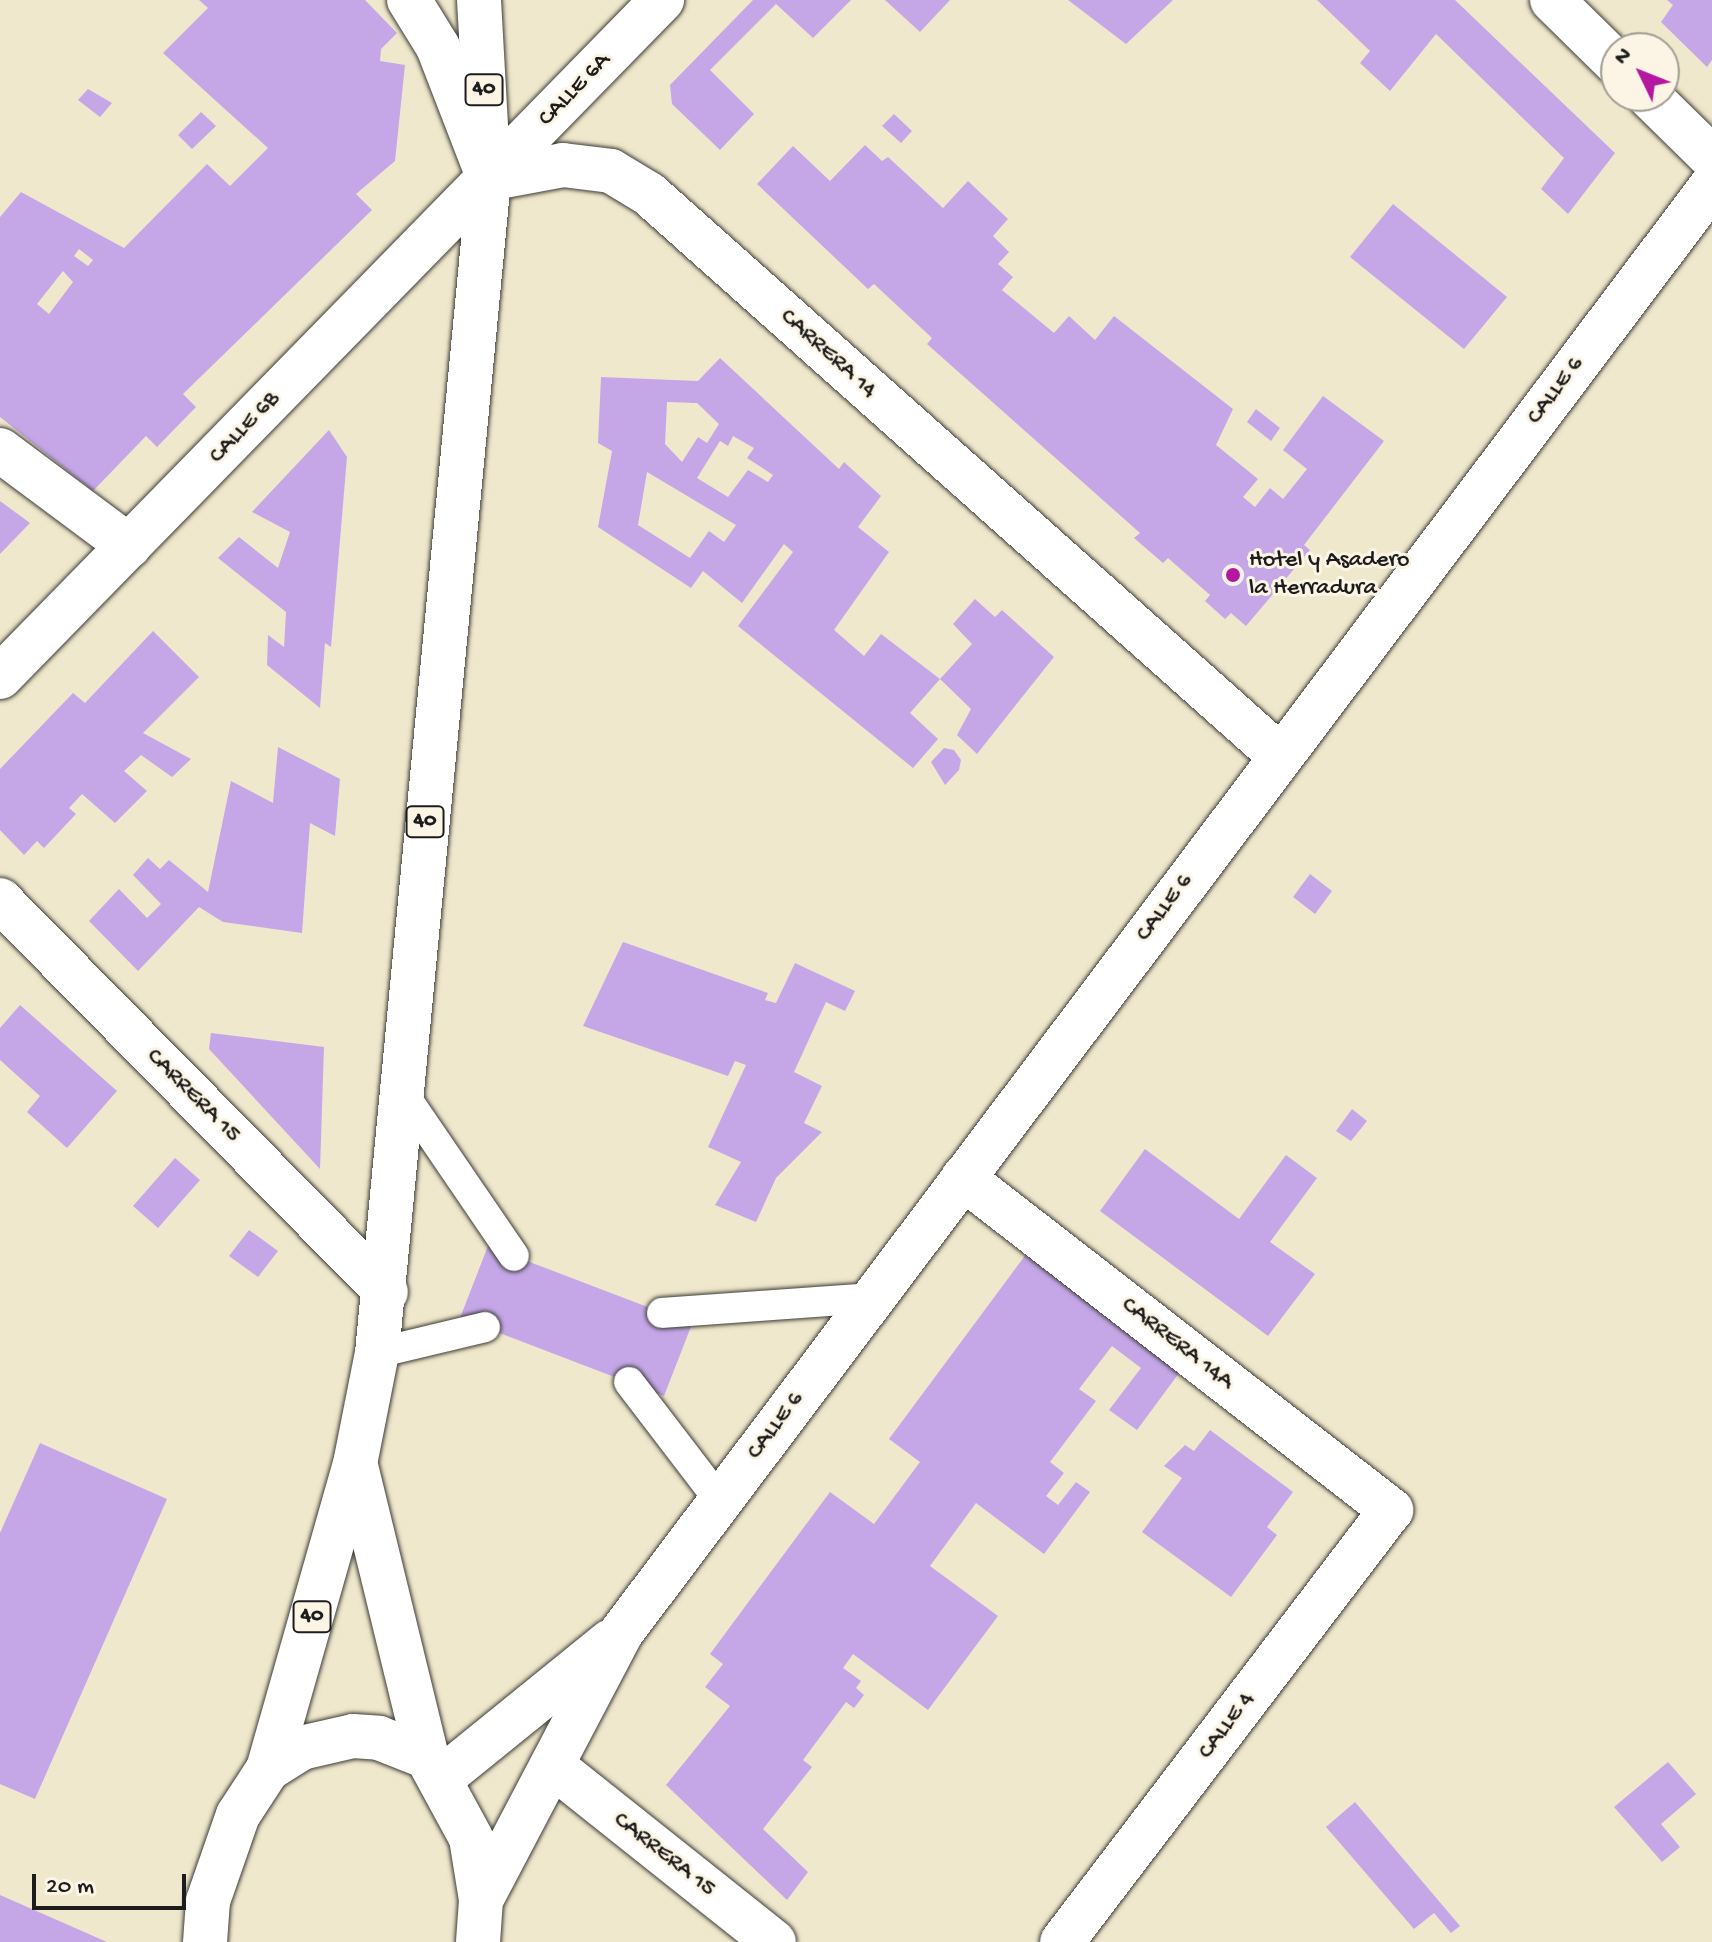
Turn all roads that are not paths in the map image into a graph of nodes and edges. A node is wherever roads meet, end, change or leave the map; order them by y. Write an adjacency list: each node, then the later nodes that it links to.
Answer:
1 (409, 0): 8 (main road)
2 (479, 0): 8 (main road, 40)
3 (662, 0): 8 (main road, CALLE 6A)
4 (1552, 0): 5 (main road)
5 (1600, 47)
6 (1665, 112): 7 (main road)
7 (1712, 158)
8 (489, 179): 11 (main road, CALLE 6B); 13 (main road, CARRERA 14); 15 (main road, 40)
9 (1712, 185): 13 (main road, CALLE 6)
10 (0, 450): 11 (main road)
11 (129, 546): 12 (main road, CALLE 6B)
12 (0, 677)
13 (1280, 756): 16 (main road, CALLE 6)
14 (0, 900): 18 (main road, CARRERA 15)
15 (400, 1089): 17 (lane); 18 (main road, 40)
16 (963, 1178): 19 (main road, CALLE 6); 26 (main road, CARRERA 14A)
17 (514, 1256)
18 (386, 1292): 22 (main road, 40)
19 (872, 1298): 20 (lane); 25 (main road, CALLE 6)
20 (662, 1313)
21 (485, 1327): 22 (lane)
22 (377, 1353): 24 (main road, 40)
23 (629, 1382): 25 (lane)
24 (355, 1464): 28 (main road, 40); 30 (main road, 40)
25 (720, 1501): 27 (main road, CALLE 6)
26 (1391, 1510): 34 (main road, CALLE 4)
27 (621, 1633): 28 (main road, CALLE 6); 29 (main road, CALLE 6)
28 (435, 1767): 30 (main road, 40); 31 (main road, 40)
29 (554, 1767): 31 (main road, CALLE 6); 33 (main road, CARRERA 15)
30 (268, 1769): 32 (main road, 40)
31 (483, 1929)
32 (205, 1942)
33 (774, 1942)
34 (1062, 1942)

